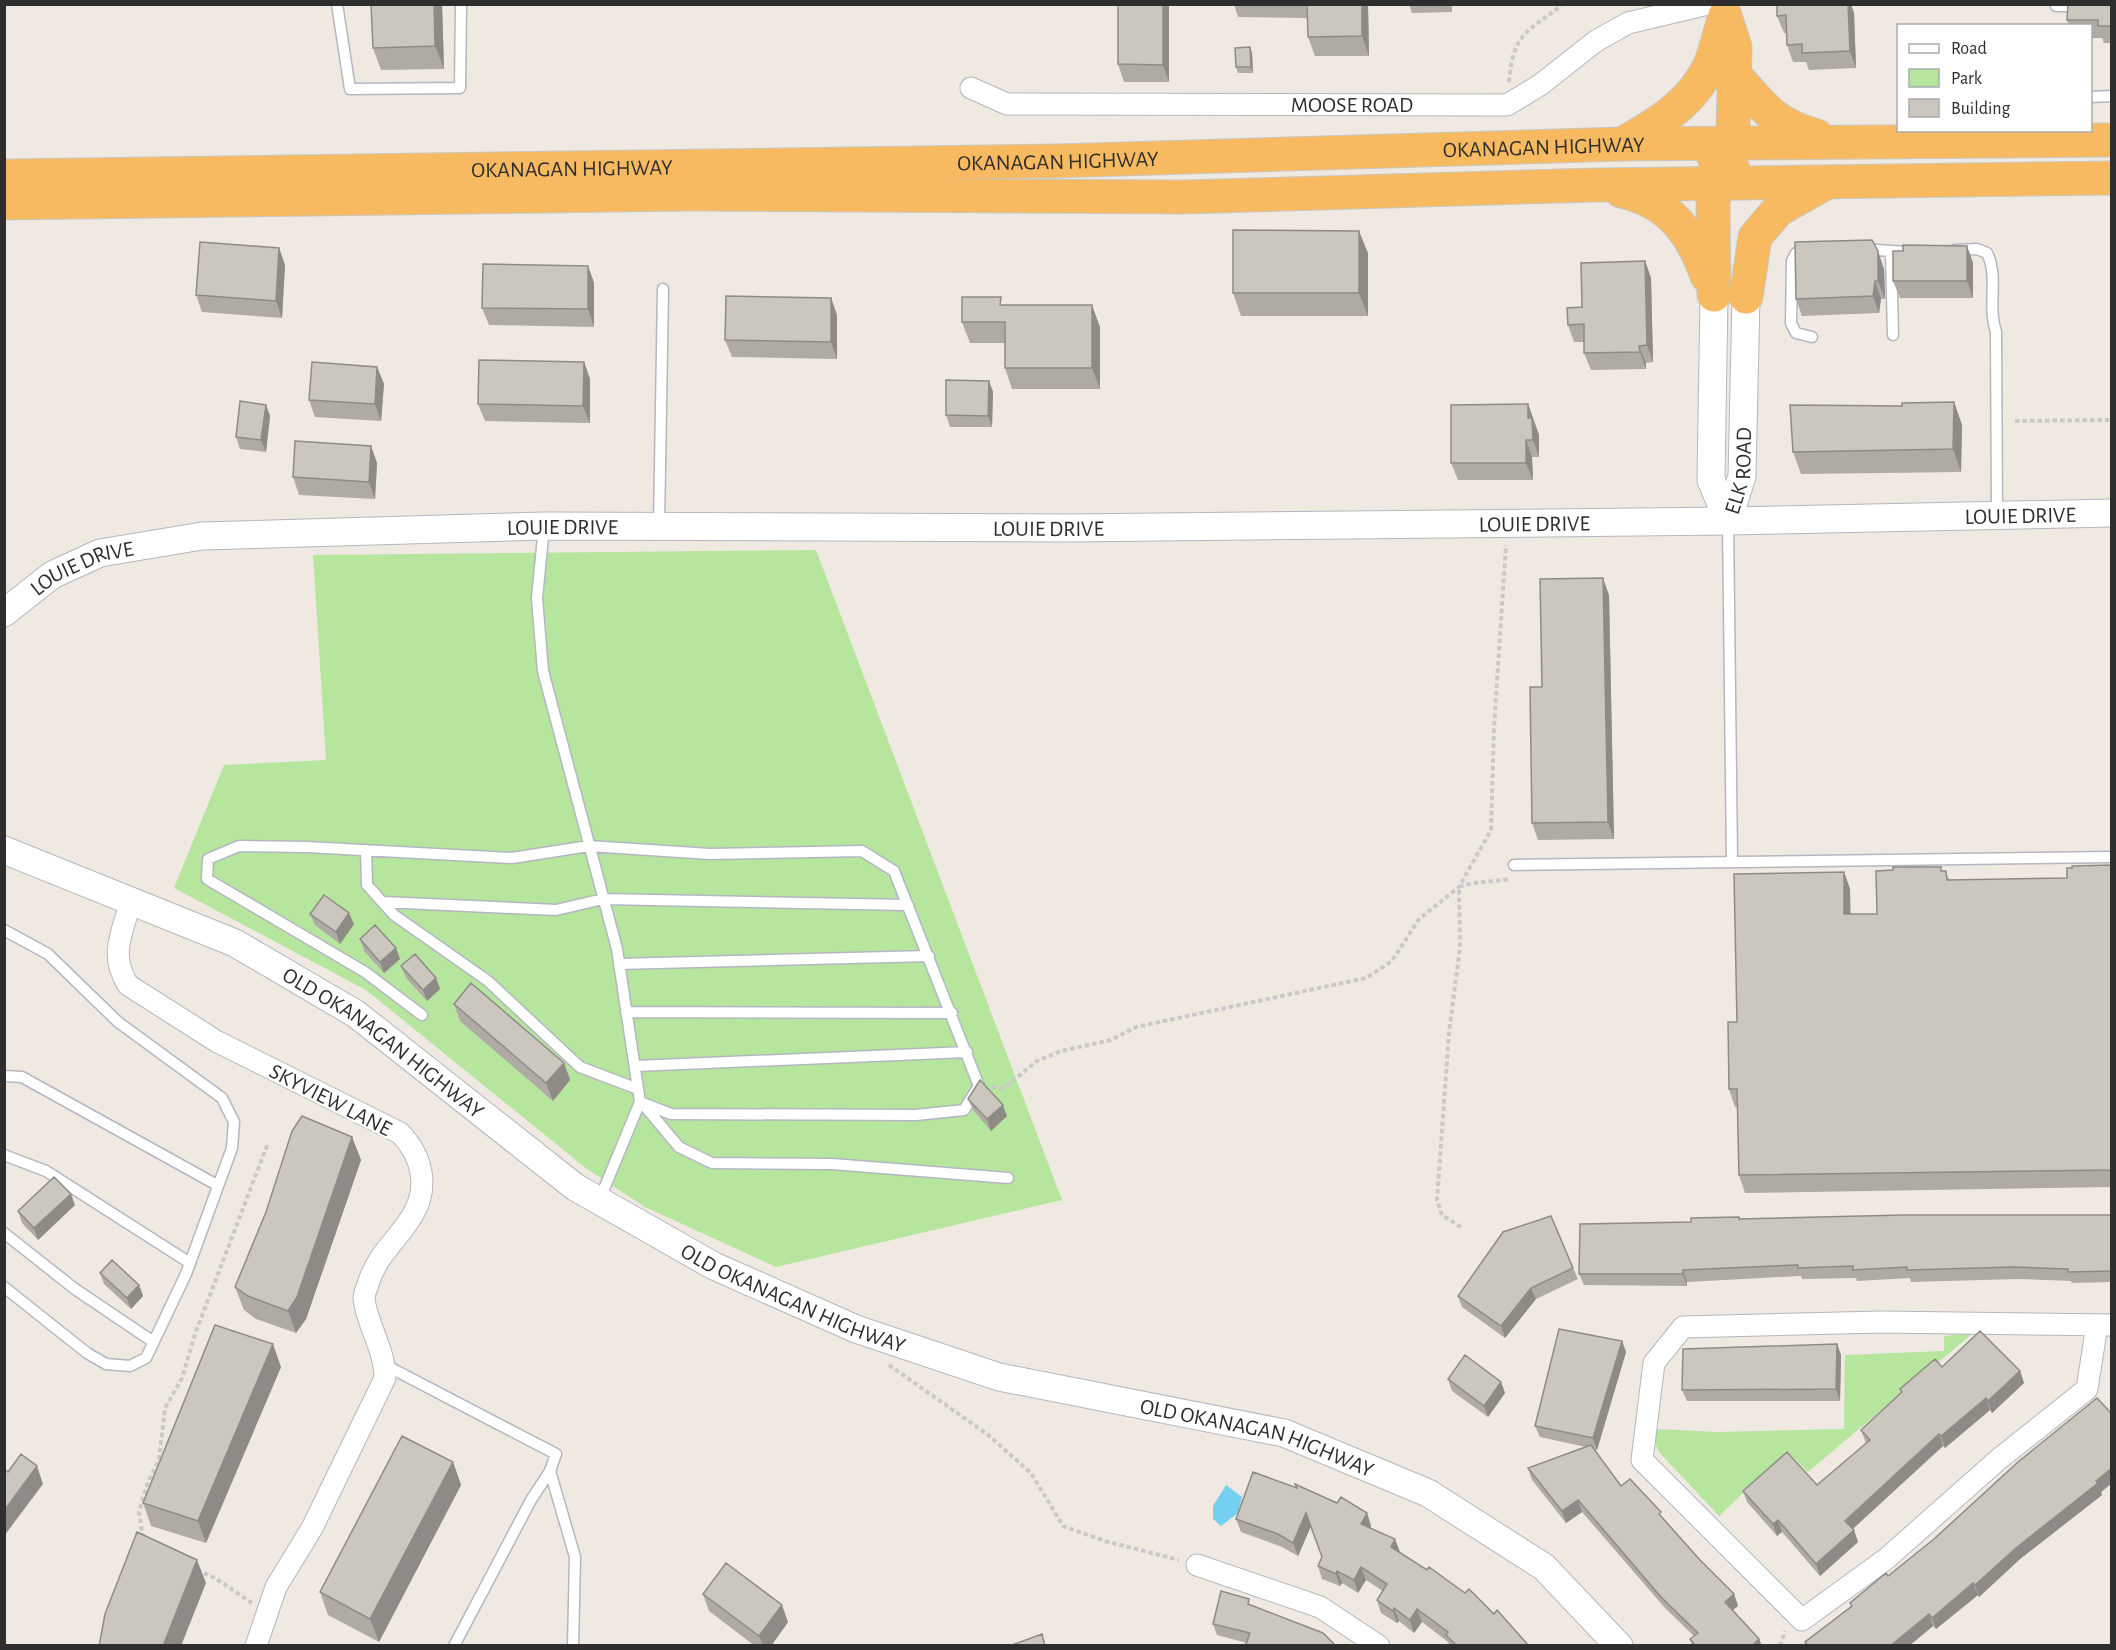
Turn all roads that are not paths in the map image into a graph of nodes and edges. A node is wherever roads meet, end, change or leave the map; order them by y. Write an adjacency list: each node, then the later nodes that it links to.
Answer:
1 (338, 4): 2 (lane)
2 (461, 4)
3 (2056, 6): 4 (lane)
4 (2090, 6)
5 (1720, 8): 6 (highway); 7 (street, MOOSE ROAD); 12 (highway)
6 (1736, 76): 11 (highway); 13 (highway)
7 (971, 88)
8 (2112, 96): 9 (lane)
9 (2092, 97)
10 (2112, 140): 11 (highway, OKANAGAN HIGHWAY)
11 (1835, 141): 13 (highway, OKANAGAN HIGHWAY)
12 (1622, 144): 13 (highway, OKANAGAN HIGHWAY); 15 (highway, OKANAGAN HIGHWAY)
13 (1730, 144): 20 (highway)
14 (2112, 156): 18 (highway)
15 (4, 176)
16 (2112, 178): 17 (highway, OKANAGAN HIGHWAY)
17 (1826, 183): 18 (highway, OKANAGAN HIGHWAY); 29 (highway)
18 (1719, 184): 19 (highway, OKANAGAN HIGHWAY); 28 (highway)
19 (1596, 185): 20 (highway, OKANAGAN HIGHWAY); 28 (highway)
20 (1183, 197): 21 (highway, OKANAGAN HIGHWAY)
21 (4, 203)
22 (1853, 249): 26 (lane)
23 (1817, 250): 31 (lane)
24 (1945, 250): 33 (lane)
25 (1923, 251): 26 (lane)
26 (1891, 253): 30 (lane)
27 (663, 289): 36 (lane)
28 (1714, 295): 34 (street, ELK ROAD)
29 (1746, 297): 34 (street, ELK ROAD)
30 (1893, 335)
31 (1812, 337)
32 (2112, 513): 33 (street, LOUIE DRIVE)
33 (1997, 515): 34 (street, LOUIE DRIVE)
34 (1728, 521): 36 (street, LOUIE DRIVE); 42 (lane)
35 (544, 526): 36 (street, LOUIE DRIVE); 37 (street, LOUIE DRIVE); 38 (lane)
36 (659, 526)
37 (4, 613)
38 (589, 846): 40 (lane); 44 (lane); 47 (lane)
39 (4, 850): 45 (street, OLD OKANAGAN HIGHWAY)
40 (366, 850): 46 (lane); 53 (lane)
41 (2112, 857): 42 (lane)
42 (1732, 862): 43 (lane)
43 (1514, 865)
44 (603, 899): 46 (lane); 47 (lane); 50 (lane)
45 (131, 901): 62 (street, OLD OKANAGAN HIGHWAY); 68 (street, SKYVIEW LANE)
46 (383, 902): 57 (lane)
47 (908, 905): 49 (lane)
48 (4, 930): 61 (lane)
49 (929, 957): 50 (lane); 52 (lane)
50 (619, 964): 51 (lane)
51 (626, 1012): 52 (lane); 55 (lane)
52 (951, 1013): 54 (lane)
53 (422, 1015)
54 (966, 1052): 55 (lane); 58 (lane)
55 (635, 1066): 57 (lane)
56 (4, 1076): 61 (lane)
57 (638, 1089): 58 (lane)
58 (640, 1102): 60 (lane); 62 (lane)
59 (4, 1155): 64 (lane)
60 (1008, 1178)
61 (217, 1185): 64 (lane)
62 (599, 1201): 75 (street, OLD OKANAGAN HIGHWAY)
63 (4, 1233): 67 (lane)
64 (190, 1263): 67 (lane)
65 (4, 1287): 67 (lane)
66 (2104, 1325): 66 (street)
67 (152, 1341)
68 (385, 1365): 69 (lane); 71 (street)
69 (550, 1471): 72 (lane); 73 (lane)
70 (1197, 1565): 74 (street)
71 (256, 1646)
72 (454, 1646)
73 (573, 1646)
74 (1379, 1646)
75 (1619, 1646)

